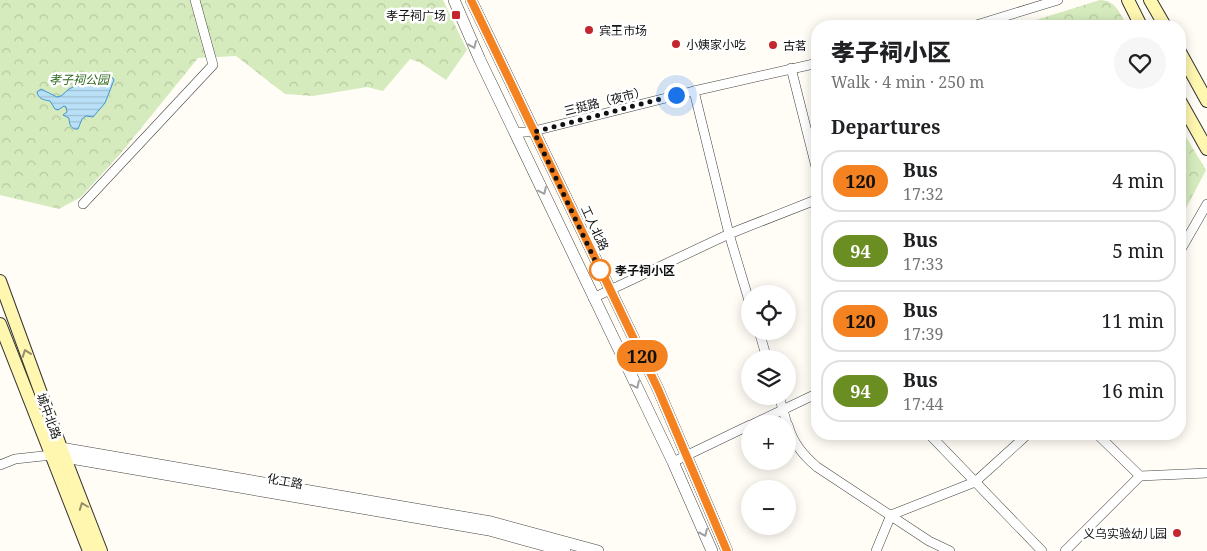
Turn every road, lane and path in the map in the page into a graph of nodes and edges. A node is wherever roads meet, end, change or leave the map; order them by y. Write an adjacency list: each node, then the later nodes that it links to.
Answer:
1 (195, 0): 21 (street)
2 (454, 0): 17 (street, one-way to 17)
3 (471, 0): 16 (street, 工人北路)
4 (1058, 0): 7 (street)
5 (1128, 0): 8 (main road)
6 (1150, 0): 9 (main road)
7 (993, 20)
8 (1139, 20)
9 (1162, 20)
10 (1186, 63): 14 (main road)
11 (811, 64): 12 (street, 三挺路（夜市）)
12 (791, 68): 13 (street, 三挺路（夜市）); 18 (street)
13 (694, 91): 16 (street, 三挺路（夜市）); 23 (street)
14 (1207, 101)
15 (1186, 114): 19 (main road)
16 (534, 132): 17 (street, 三挺路（夜市）); 27 (street, 工人北路)
17 (516, 133): 28 (street, one-way to 28)
18 (811, 147)
19 (1207, 149)
20 (811, 202): 23 (street)
21 (83, 204)
22 (1207, 204): 24 (street)
23 (729, 234): 26 (street); 27 (street)
24 (1186, 241)
25 (0, 281): 40 (main road, 城中北路, one-way to 25)
26 (744, 285)
27 (609, 290): 28 (street); 41 (street, 工人北路)
28 (593, 298): 42 (street, one-way to 42)
29 (0, 324): 40 (main road, 城中北路)
30 (811, 397): 32 (street)
31 (781, 405): 32 (street)
32 (783, 410): 33 (street); 34 (street)
33 (773, 415)
34 (784, 415)
35 (741, 429): 41 (street)
36 (935, 440): 46 (street)
37 (1021, 440): 46 (street)
38 (1103, 440): 45 (street)
39 (796, 444): 47 (street)
40 (56, 451): 43 (street, 化工路); 48 (main road, 城中北路); 49 (main road, 城中北路, one-way to 40); 50 (street, 化工路); 51 (street, 化工路)
41 (687, 455): 42 (street); 53 (street, 工人北路)
42 (673, 462): 52 (street, one-way to 52)
43 (0, 466)
44 (1207, 473): 45 (street)
45 (1140, 476): 57 (street)
46 (975, 482): 47 (street); 56 (street)
47 (891, 515): 54 (street); 55 (street)
48 (89, 551)
49 (101, 551)
50 (565, 551)
51 (598, 551)
52 (712, 551)
53 (727, 551)
54 (876, 551)
55 (950, 551)
56 (1042, 551)
57 (1065, 551)

